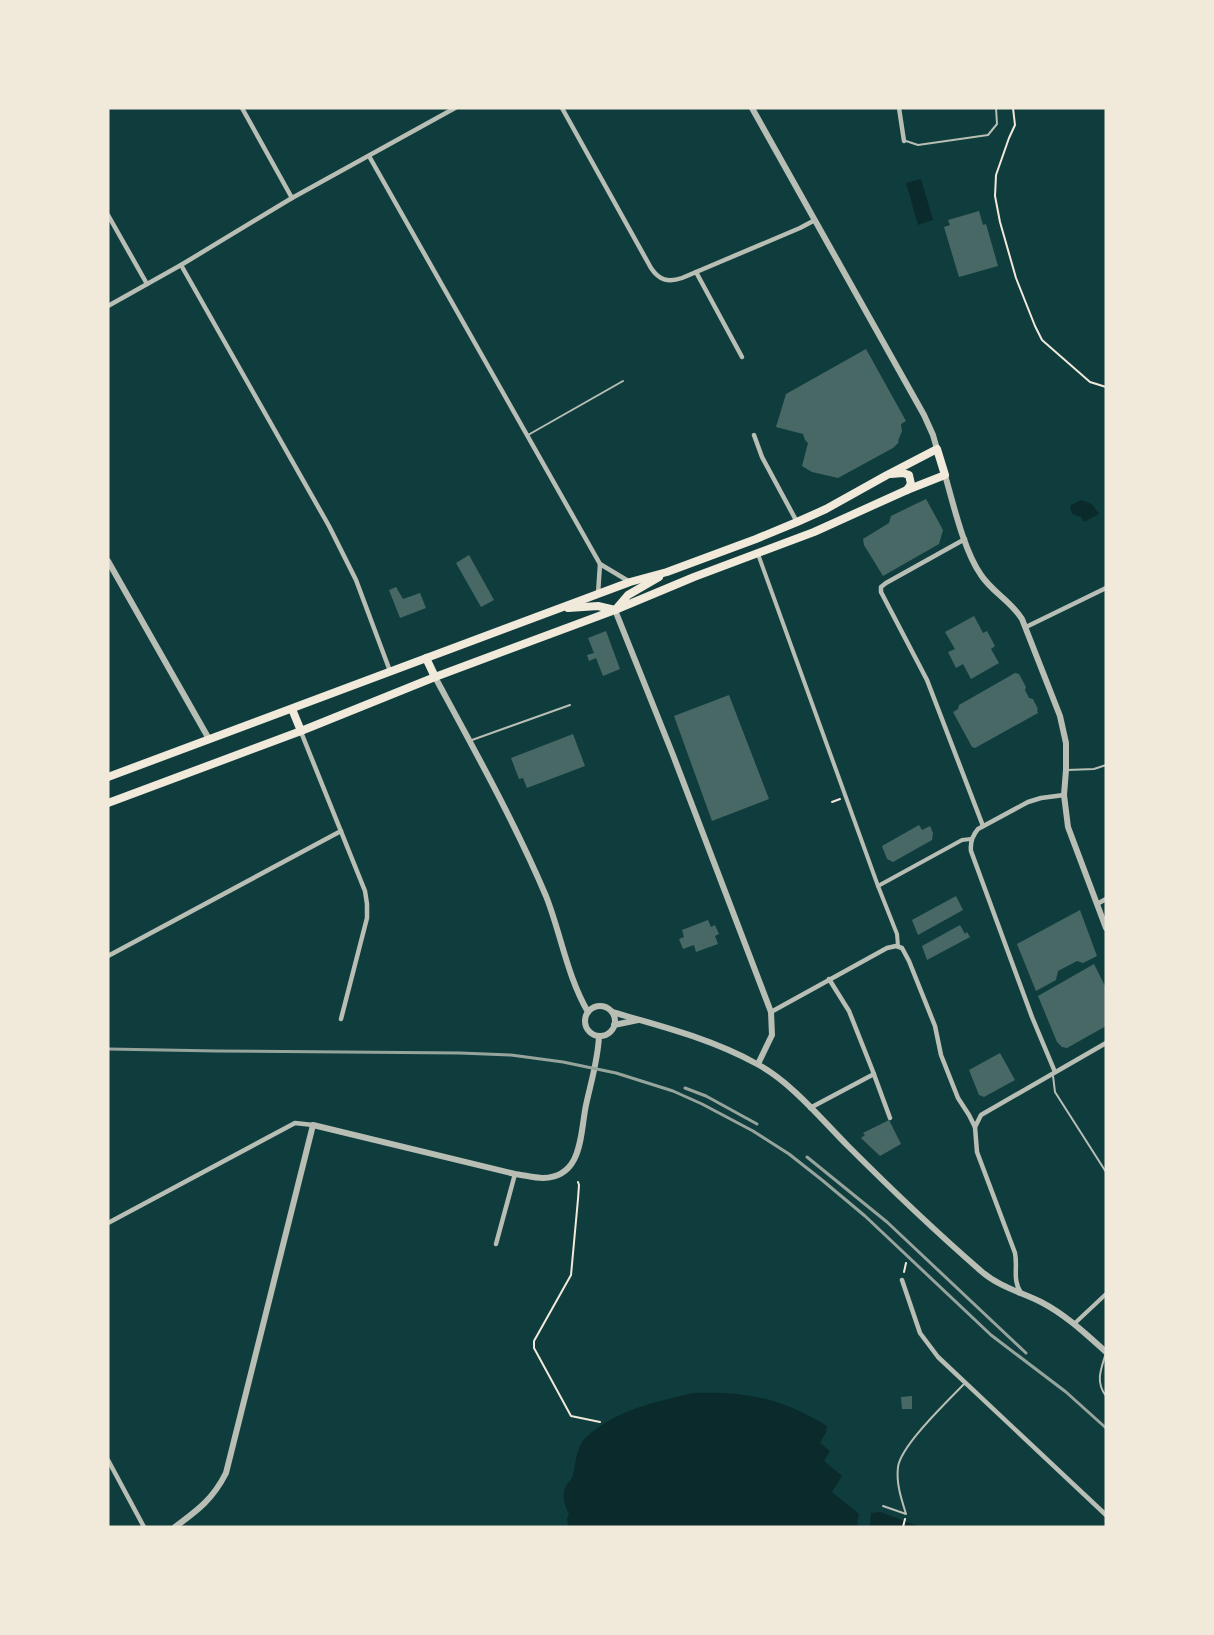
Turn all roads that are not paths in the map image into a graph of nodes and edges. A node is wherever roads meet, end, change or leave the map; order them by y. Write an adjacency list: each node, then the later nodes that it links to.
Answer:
1 (242, 108): 11 (street)
2 (441, 108): 8 (street)
3 (455, 108): 8 (street)
4 (562, 108): 15 (street)
5 (752, 108): 13 (street)
6 (899, 108): 9 (street)
7 (996, 108): 9 (lane)
8 (445, 114): 10 (street)
9 (904, 141)
10 (369, 156): 11 (street); 20 (street)
11 (292, 198): 14 (street)
12 (108, 215): 16 (street)
13 (815, 220): 15 (street); 22 (street)
14 (181, 265): 16 (street); 39 (street)
15 (696, 272): 18 (street)
16 (147, 284): 17 (street)
17 (108, 306)
18 (742, 357)
19 (623, 381): 20 (lane)
20 (528, 435): 30 (street)
21 (754, 435): 26 (street)
22 (937, 449): 23 (main road); 24 (main road)
23 (886, 475): 25 (main road); 26 (main road)
24 (945, 475): 25 (main road); 27 (street)
25 (907, 490): 28 (main road)
26 (797, 522): 31 (main road)
27 (965, 539): 37 (street); 51 (street)
28 (758, 553): 36 (main road); 54 (street)
29 (108, 561): 44 (street)
30 (600, 564): 32 (street); 34 (street)
31 (667, 572): 32 (main road); 36 (main road)
32 (630, 582): 34 (main road)
33 (1106, 588): 37 (street)
34 (598, 594): 35 (main road)
35 (558, 609): 36 (main road); 38 (main road)
36 (615, 610): 40 (main road); 63 (street)
37 (1026, 627): 47 (street)
38 (426, 658): 39 (main road); 40 (main road)
39 (390, 671): 42 (main road)
40 (435, 677): 43 (main road); 45 (street)
41 (570, 705): 45 (lane)
42 (292, 709): 43 (main road); 44 (main road)
43 (301, 731): 50 (main road); 52 (street)
44 (210, 739): 48 (main road)
45 (470, 741): 61 (street)
46 (1106, 765): 47 (lane)
47 (1066, 770): 49 (street)
48 (108, 777)
49 (1064, 795): 51 (street); 56 (street)
50 (108, 803)
51 (983, 826): 53 (street)
52 (341, 831): 59 (street); 64 (street)
53 (971, 839): 54 (street); 70 (street)
54 (878, 886): 58 (street)
55 (1106, 899): 56 (street)
56 (1097, 904): 57 (street)
57 (1106, 928)
58 (898, 946): 60 (street); 75 (street)
59 (108, 956)
60 (829, 979): 63 (street); 71 (street)
61 (588, 1012): 62 (street); 67 (street)
62 (612, 1012): 65 (street); 66 (street)
63 (771, 1012): 69 (street)
64 (341, 1019)
65 (639, 1020): 66 (street); 69 (street)
66 (614, 1026): 67 (street)
67 (599, 1036): 77 (street)
68 (1106, 1043): 70 (street)
69 (758, 1064): 72 (street)
70 (1054, 1073): 75 (street); 76 (lane)
71 (874, 1074): 72 (street); 73 (street)
72 (810, 1108): 81 (street)
73 (890, 1118)
74 (312, 1125): 77 (street); 78 (street); 91 (street)
75 (975, 1127): 81 (street)
76 (1106, 1172)
77 (515, 1174): 79 (street)
78 (108, 1223)
79 (496, 1244)
80 (902, 1280): 85 (street)
81 (1021, 1293): 83 (street)
82 (1106, 1294): 83 (street)
83 (1074, 1323): 84 (street)
84 (1106, 1352): 86 (lane)
85 (966, 1382): 88 (lane); 89 (street)
86 (1106, 1396)
87 (108, 1460): 90 (street)
88 (883, 1506)
89 (1106, 1515)
90 (144, 1527)
91 (175, 1527)

